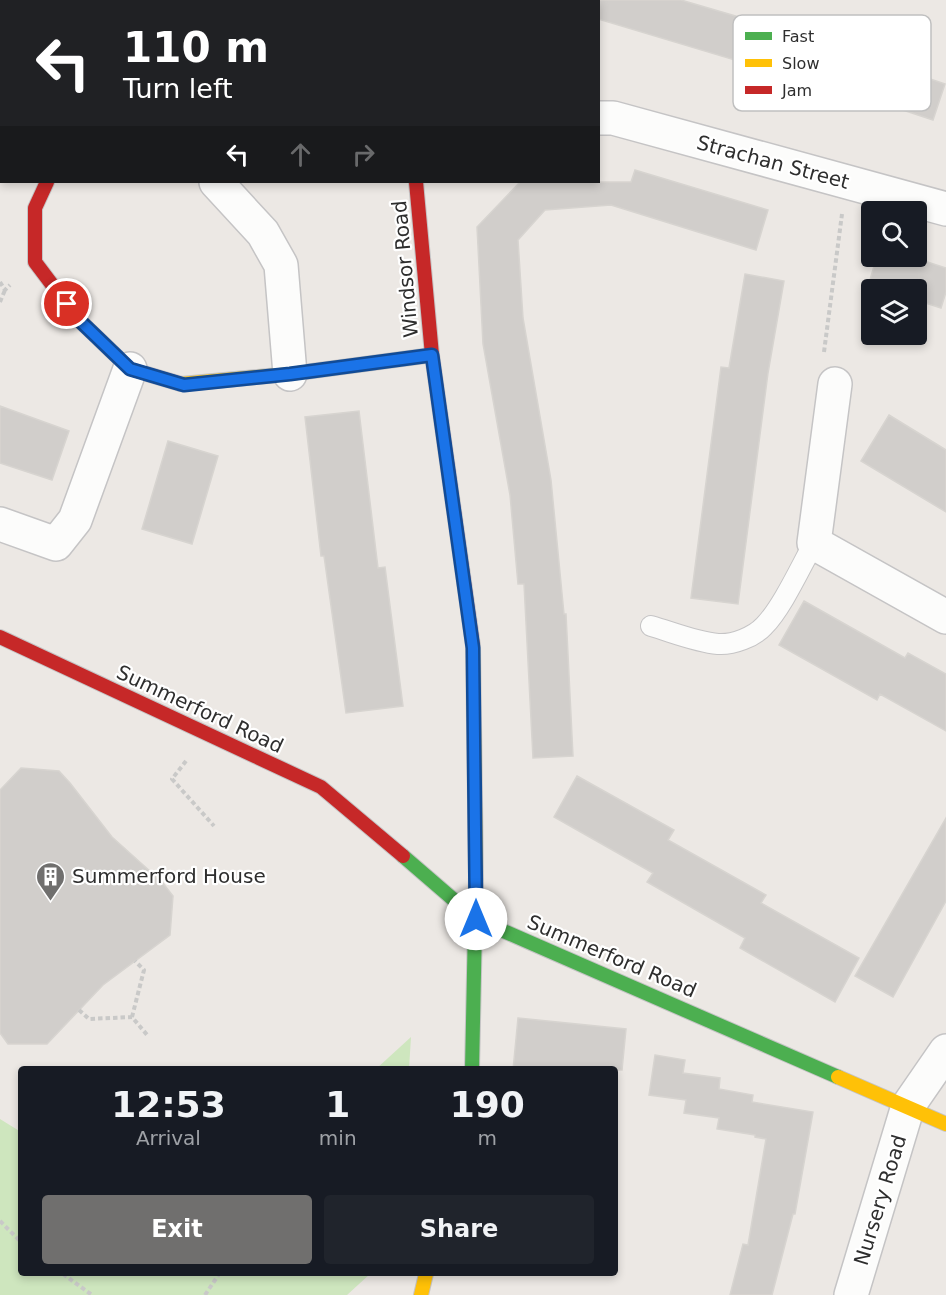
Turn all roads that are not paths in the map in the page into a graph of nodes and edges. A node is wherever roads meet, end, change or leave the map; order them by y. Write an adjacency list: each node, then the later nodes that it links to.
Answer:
1 (600, 118): 5 (street, Strachan Street)
2 (47, 183): 7 (street)
3 (217, 183): 8 (street)
4 (416, 183): 6 (street, Windsor Road)
5 (946, 208)
6 (432, 355): 8 (street); 15 (street, Windsor Road)
7 (130, 369): 8 (street); 10 (street)
8 (290, 374)
9 (834, 384): 11 (street)
10 (0, 524)
11 (814, 543): 12 (street); 13 (lane)
12 (946, 617)
13 (651, 626)
14 (0, 637): 15 (street, Summerford Road)
15 (476, 919): 17 (street, Windsor Road); 18 (street, Summerford Road)
16 (946, 1051): 18 (street, Nursery Road)
17 (472, 1066)
18 (908, 1106): 19 (street, Summerford Road); 22 (street, Nursery Road)
19 (946, 1124)
20 (426, 1276): 21 (street)
21 (421, 1295)
22 (851, 1295)

